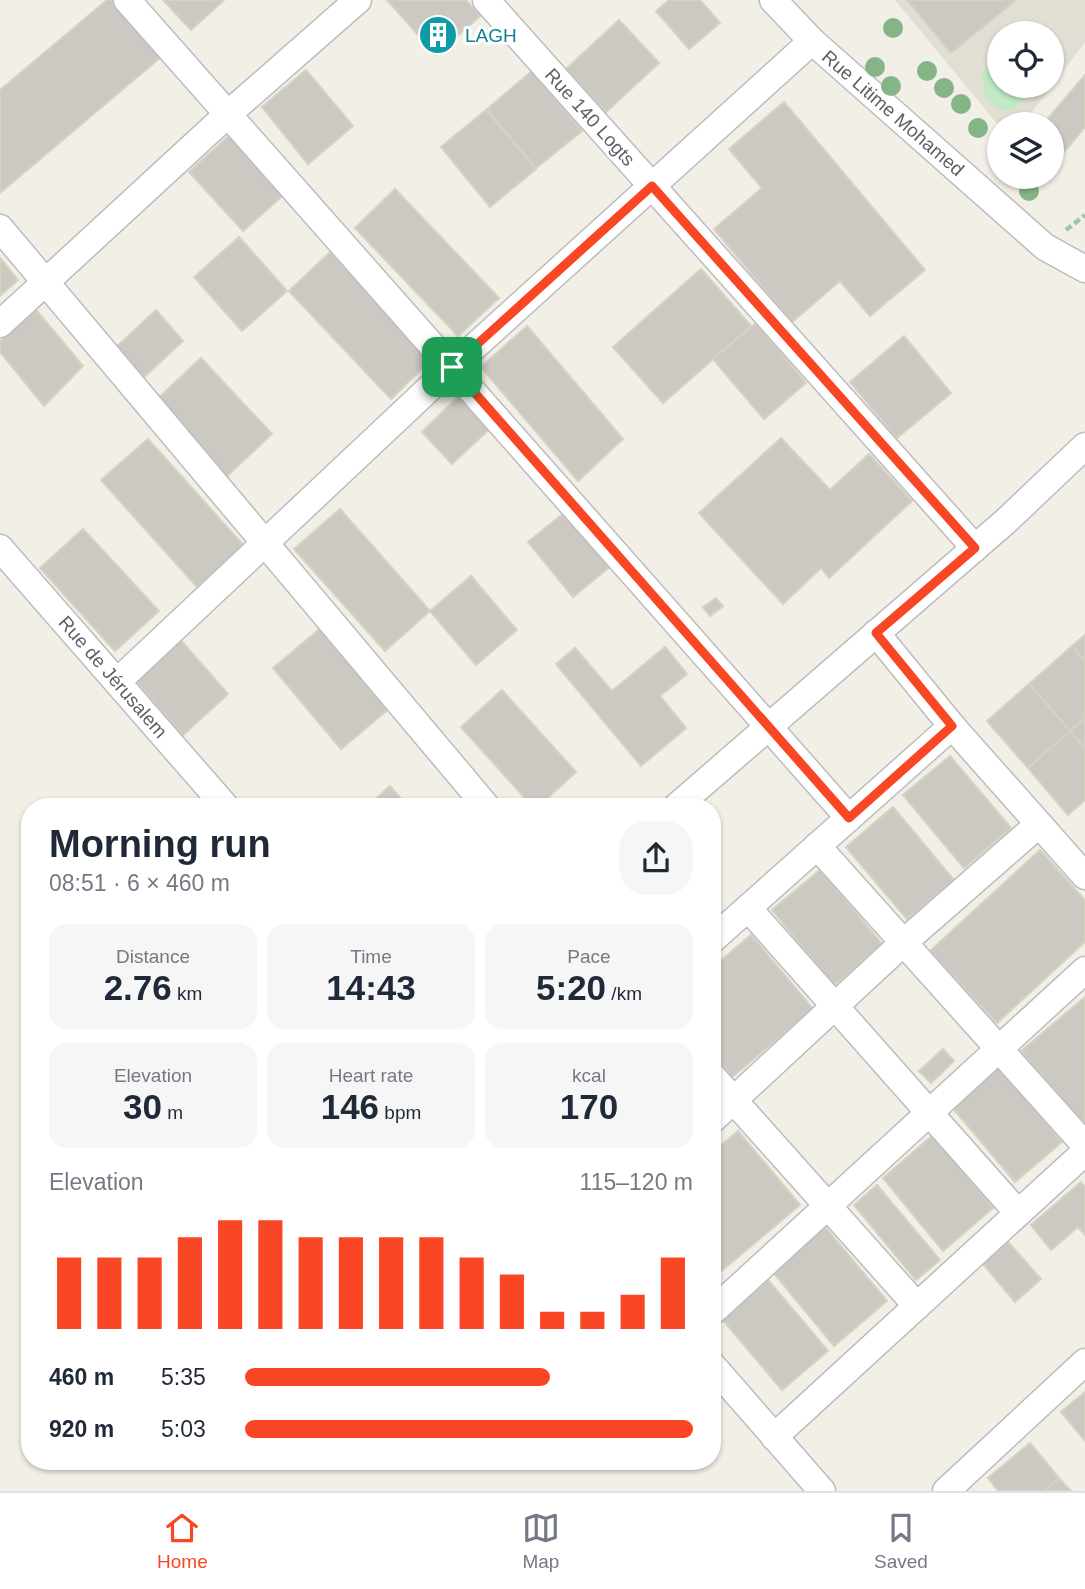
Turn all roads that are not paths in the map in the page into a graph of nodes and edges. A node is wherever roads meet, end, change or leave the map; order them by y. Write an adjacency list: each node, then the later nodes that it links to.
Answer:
1 (127, 0): 6 (street)
2 (358, 0): 6 (street)
3 (486, 0): 7 (street, Rue 140 Logts)
4 (773, 0): 5 (street, Rue Litime Mohamed)
5 (812, 41): 7 (street); 9 (street, Rue Litime Mohamed)
6 (228, 114): 10 (street); 12 (street)
7 (652, 186): 12 (street); 16 (street, Rue 140 Logts)
8 (0, 228): 10 (street)
9 (1085, 269)
10 (46, 282): 11 (street); 14 (street)
11 (0, 324)
12 (452, 367): 14 (street); 19 (street)
13 (1085, 446): 16 (street)
14 (266, 545): 18 (street); 22 (street)
15 (0, 548): 18 (street, Rue de Jérusalem)
16 (975, 548): 17 (street)
17 (876, 633): 19 (street); 20 (street)
18 (117, 682): 21 (street, Rue de Jérusalem)
19 (768, 726): 23 (street); 24 (street)
20 (952, 726): 24 (street); 25 (street)
21 (218, 798)
22 (479, 798)
23 (686, 798)
24 (849, 818): 26 (street)
25 (1039, 824): 27 (street); 30 (street)
26 (817, 846): 28 (street); 30 (street)
27 (1085, 876)
28 (748, 908): 29 (street); 32 (street)
29 (721, 932)
30 (904, 943): 32 (street); 33 (street)
31 (1085, 970): 33 (street)
32 (836, 1007): 35 (street); 37 (street)
33 (999, 1049): 37 (street); 38 (street)
34 (721, 1086): 35 (street)
35 (733, 1100): 36 (street); 40 (street)
36 (721, 1111)
37 (930, 1113): 40 (street); 41 (street)
38 (1085, 1145)
39 (1085, 1152): 41 (street)
40 (829, 1205): 42 (street); 43 (street)
41 (1018, 1213): 43 (street)
42 (721, 1304)
43 (917, 1306): 46 (street)
44 (1085, 1362): 48 (street)
45 (721, 1375): 46 (street)
46 (774, 1437): 47 (street)
47 (822, 1491)
48 (946, 1491)

